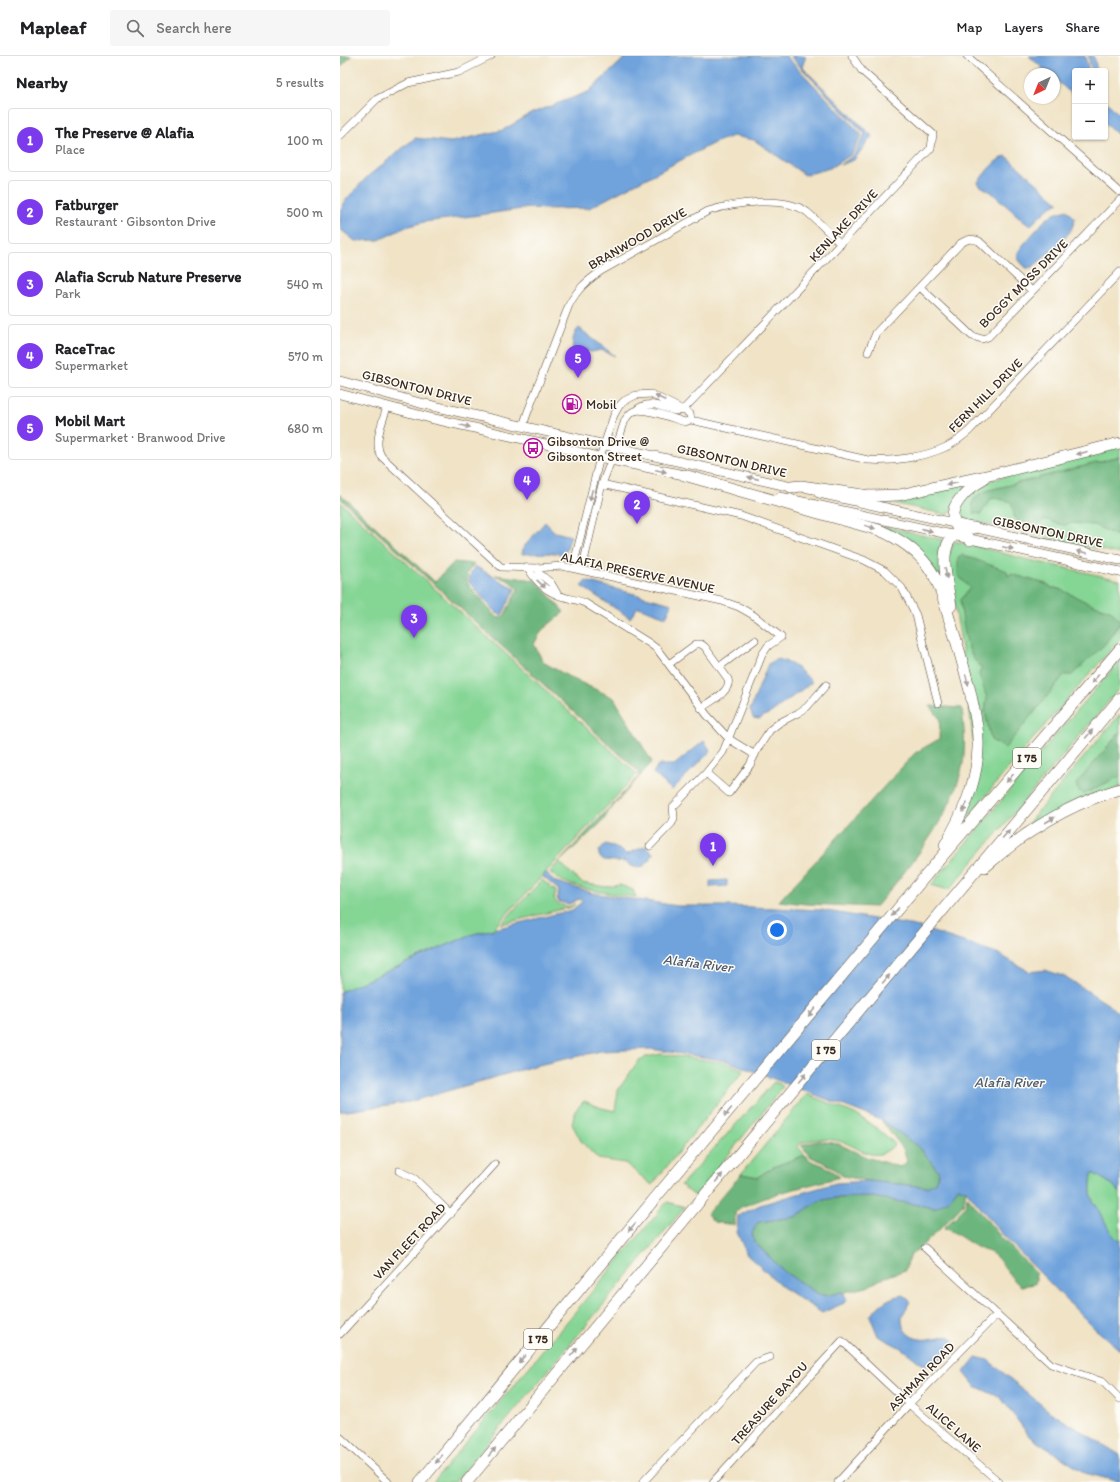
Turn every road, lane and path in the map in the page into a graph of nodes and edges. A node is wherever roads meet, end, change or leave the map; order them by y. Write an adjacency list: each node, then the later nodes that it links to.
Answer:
1 (491, 56): 4 (street)
2 (852, 56): 7 (street, KENLAKE DRIVE)
3 (967, 56): 5 (street)
4 (340, 136)
5 (1120, 192)
6 (1120, 200): 10 (street, BOGGY MOSS DRIVE)
7 (841, 244): 17 (street, KENLAKE DRIVE); 21 (street, BRANWOOD DRIVE)
8 (1120, 272): 20 (street, FERN HILL DRIVE)
9 (920, 287): 10 (street, BOGGY MOSS DRIVE); 10 (street); 11 (street)
10 (1032, 291)
11 (868, 352)
12 (340, 381): 15 (main road, GIBSONTON DRIVE)
13 (340, 390): 15 (main road)
14 (340, 394): 16 (main road, GIBSONTON DRIVE)
15 (390, 396): 19 (main road, GIBSONTON DRIVE)
16 (387, 407): 19 (main road); 25 (main road, GIBSONTON DRIVE, one-way to 25); 36 (street, ALAFIA PRESERVE AVENUE)
17 (683, 410): 18 (street); 20 (street); 23 (street, one-way to 23)
18 (634, 411): 20 (street, FERN HILL DRIVE); 24 (street)
19 (463, 413): 21 (main road, GIBSONTON DRIVE)
20 (691, 420)
21 (523, 426): 23 (main road, GIBSONTON DRIVE)
22 (1120, 443): 28 (highway, one-way to 28)
23 (603, 445): 24 (main road, GIBSONTON DRIVE); 25 (street)
24 (616, 448): 26 (street); 30 (main road, GIBSONTON DRIVE, one-way to 24)
25 (600, 456): 26 (main road, GIBSONTON DRIVE); 35 (street, one-way to 35)
26 (611, 460): 27 (main road, GIBSONTON DRIVE, one-way to 27); 29 (street)
27 (684, 475): 32 (main road, GIBSONTON DRIVE, one-way to 32); 41 (highway, one-way to 41)
28 (990, 475): 30 (highway, one-way to 30); 32 (highway)
29 (602, 484): 35 (street); 47 (street)
30 (791, 487): 32 (main road, GIBSONTON DRIVE)
31 (974, 528): 32 (highway); 34 (main road, GIBSONTON DRIVE, one-way to 31)
32 (956, 530): 33 (highway); 41 (highway, one-way to 41)
33 (970, 540): 38 (main road, GIBSONTON DRIVE, one-way to 38)
34 (1120, 560)
35 (578, 567): 37 (street, ALAFIA PRESERVE AVENUE); 49 (street, ALAFIA PRESERVE AVENUE)
36 (528, 568): 37 (street, ALAFIA PRESERVE AVENUE); 39 (street, one-way to 39)
37 (537, 568): 39 (street)
38 (1120, 572)
39 (558, 595): 43 (street)
40 (754, 640): 44 (street)
41 (957, 642): 54 (highway, one-way to 54)
42 (1120, 650): 54 (highway, I 75, one-way to 54)
43 (668, 664): 44 (street); 48 (street)
44 (719, 667): 48 (street)
45 (826, 685): 50 (street)
46 (1120, 698): 55 (highway, I 75, one-way to 46)
47 (938, 703)
48 (701, 708): 49 (street)
49 (729, 739): 50 (street); 51 (street)
50 (754, 755): 51 (street)
51 (706, 773): 53 (street)
52 (1120, 789): 55 (highway, one-way to 52)
53 (650, 846)
54 (934, 867): 68 (highway, I 75, one-way to 68)
55 (961, 889): 69 (highway, I 75, one-way to 55)
56 (496, 1164): 58 (street, VAN FLEET ROAD)
57 (399, 1171): 58 (street)
58 (451, 1214): 61 (street, VAN FLEET ROAD)
59 (925, 1248): 60 (street)
60 (997, 1314): 64 (street); 65 (street, ASHMAN ROAD)
61 (342, 1329)
62 (842, 1341): 65 (street, ALICE LANE); 71 (street, TREASURE BAYOU)
63 (770, 1357): 70 (street)
64 (1120, 1400)
65 (910, 1404): 72 (street, ASHMAN ROAD); 73 (street, ALICE LANE)
66 (340, 1438): 67 (street)
67 (388, 1482)
68 (420, 1482)
69 (467, 1482)
70 (643, 1482)
71 (713, 1482)
72 (838, 1482)
73 (998, 1482)

